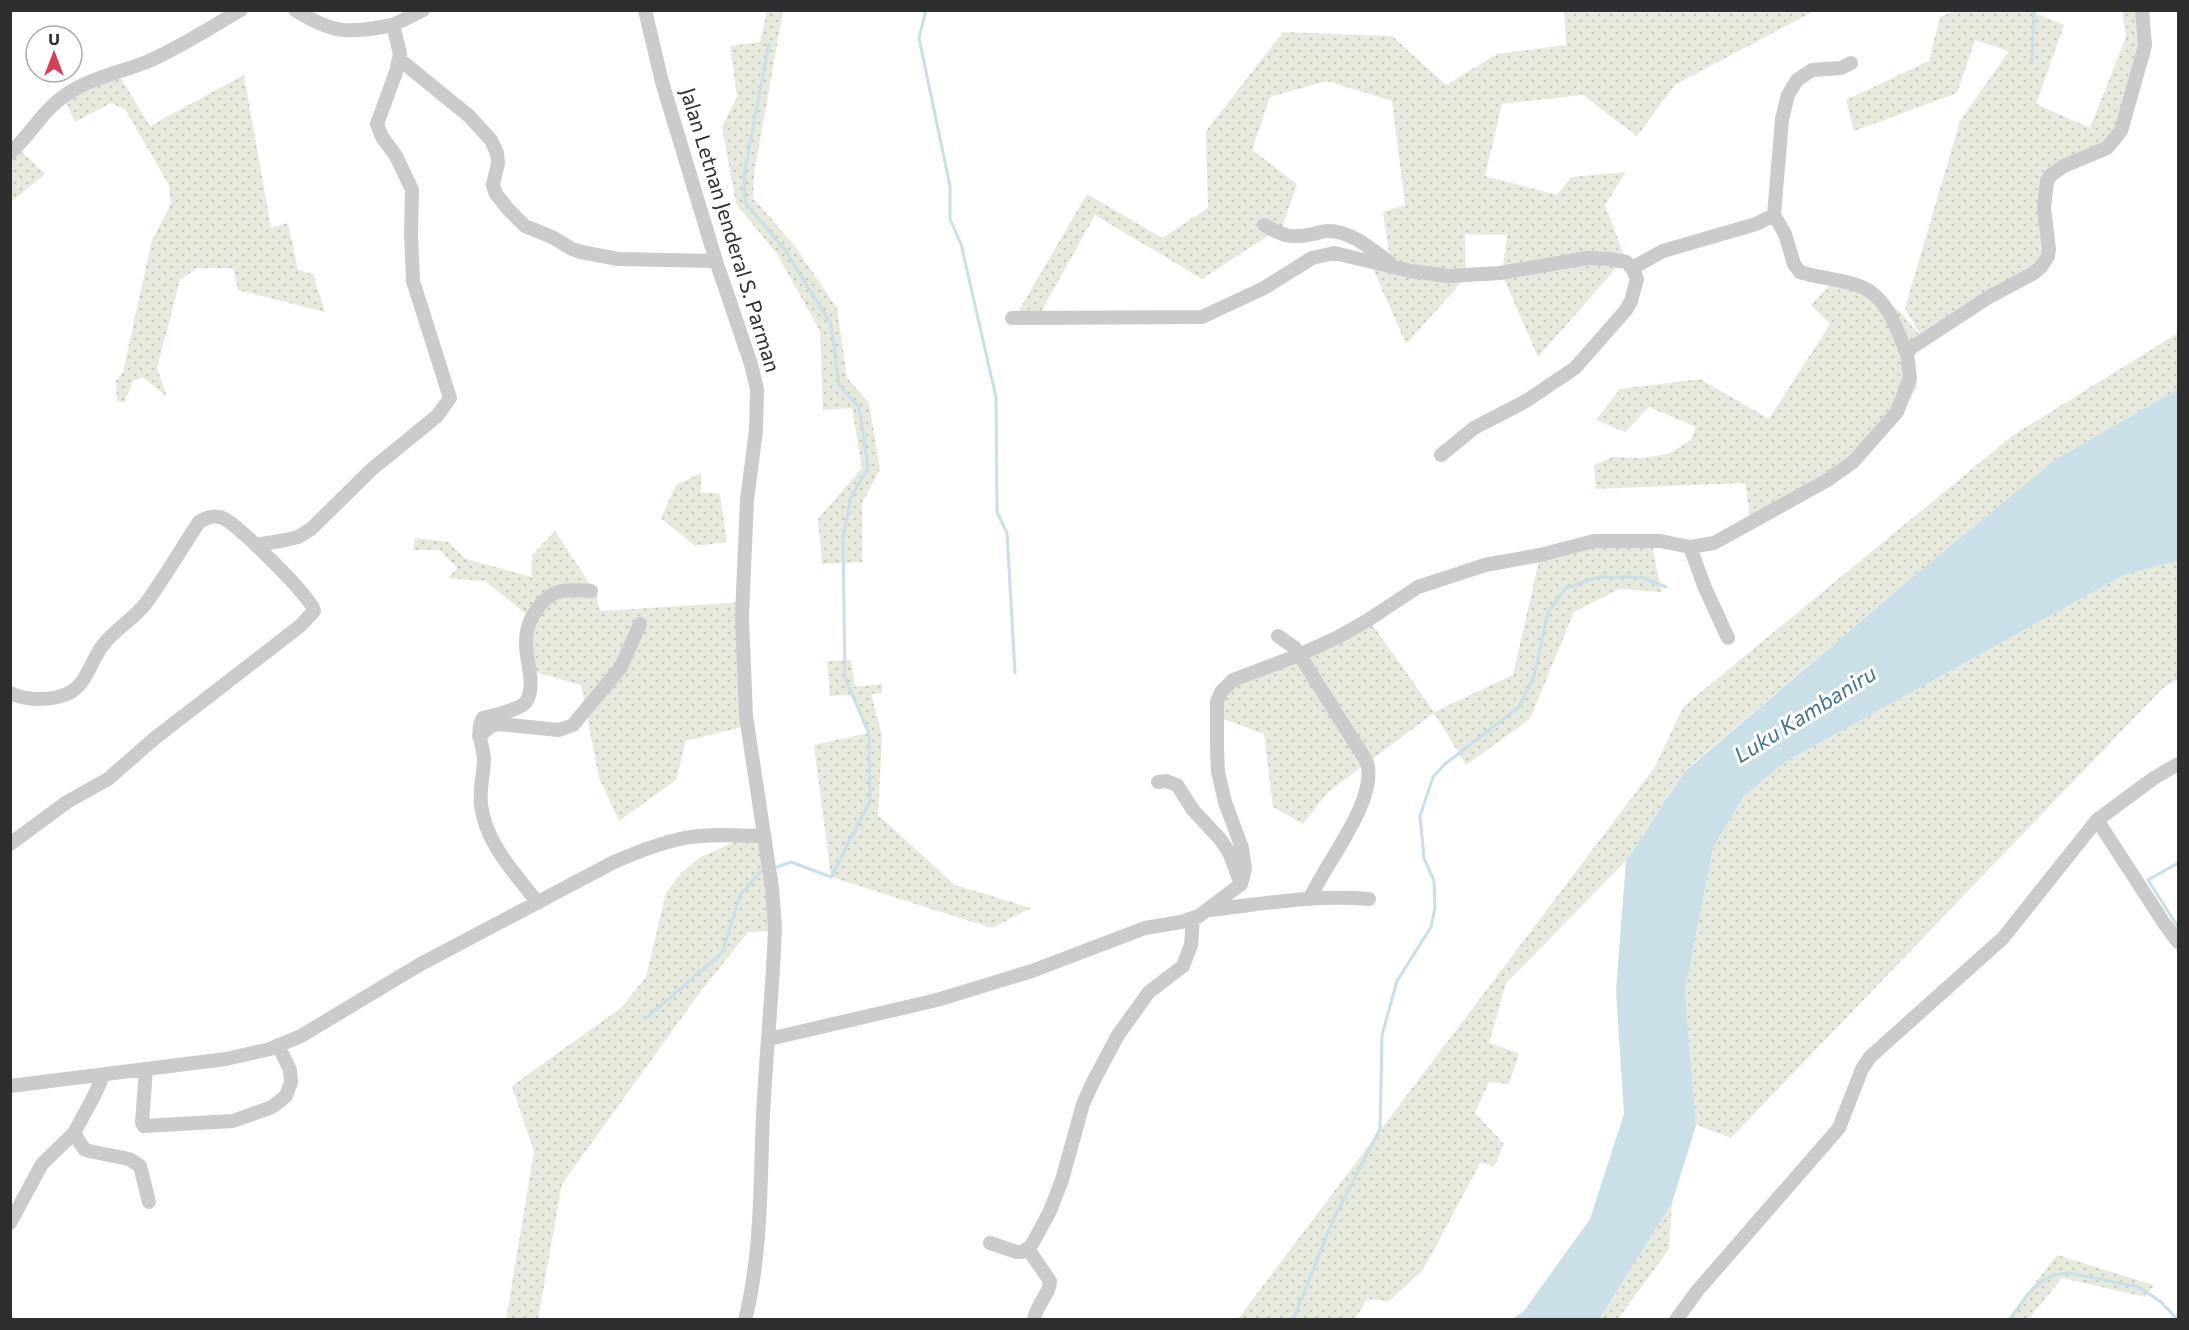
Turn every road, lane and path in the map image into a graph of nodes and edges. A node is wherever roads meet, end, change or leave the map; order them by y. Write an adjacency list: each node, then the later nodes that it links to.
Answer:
1 (241, 10): 9 (street)
2 (295, 10): 6 (street)
3 (423, 10): 6 (street)
4 (645, 10): 12 (street, Jalan Letnan Jenderal S. Parman)
5 (2142, 10): 16 (street)
6 (393, 25): 7 (street)
7 (399, 60): 12 (street); 18 (street)
8 (1851, 63): 10 (street)
9 (10, 153)
10 (1774, 215): 14 (street); 16 (street)
11 (1264, 225): 13 (street)
12 (716, 261): 30 (street, Jalan Letnan Jenderal S. Parman)
13 (1394, 267): 14 (street); 15 (street)
14 (1632, 268): 17 (street)
15 (1012, 318)
16 (1907, 354): 19 (street)
17 (1441, 455)
18 (256, 544): 25 (street); 31 (street)
19 (1690, 547): 23 (street); 24 (street)
20 (591, 591): 26 (street)
21 (640, 624): 26 (street)
22 (1278, 636): 24 (street)
23 (1728, 638)
24 (1299, 655): 32 (street); 33 (street)
25 (10, 693)
26 (479, 736): 35 (street)
27 (2178, 764): 29 (street)
28 (1158, 782): 32 (street)
29 (2097, 820): 38 (street); 51 (street)
30 (764, 836): 35 (street); 39 (street, Jalan Letnan Jenderal S. Parman)
31 (10, 844)
32 (1241, 884): 36 (street)
33 (1310, 898): 34 (street); 36 (street)
34 (1369, 899)
35 (538, 903): 40 (street)
36 (1207, 910): 37 (street)
37 (1193, 918): 39 (street); 48 (street)
38 (2178, 942)
39 (769, 1039): 49 (street, Jalan Letnan Jenderal S. Parman)
40 (278, 1045): 41 (street); 41 (street)
41 (146, 1069): 42 (street)
42 (104, 1074): 43 (street); 44 (street)
43 (10, 1086)
44 (74, 1133): 45 (street); 46 (street)
45 (149, 1202)
46 (10, 1223)
47 (990, 1243): 48 (street)
48 (1028, 1249): 50 (street)
49 (745, 1320)
50 (1034, 1320)
51 (1676, 1320)

